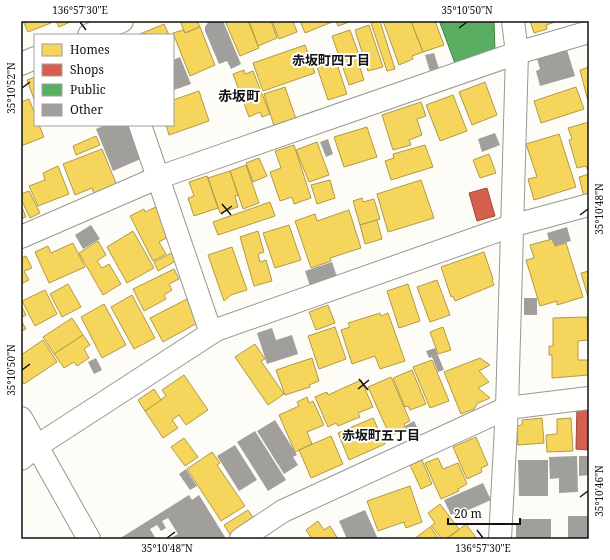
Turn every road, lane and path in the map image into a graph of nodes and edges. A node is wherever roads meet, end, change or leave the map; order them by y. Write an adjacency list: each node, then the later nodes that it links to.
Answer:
1 (513, 21): 3 (street)
2 (589, 32): 3 (street)
3 (517, 53): 7 (street); 9 (street)
4 (34, 58): 5 (street)
5 (21, 64)
6 (140, 126): 7 (street)
7 (158, 178): 10 (street); 11 (street)
8 (589, 205): 9 (street)
9 (512, 226): 11 (street); 13 (street)
10 (21, 237)
11 (211, 333): 15 (street)
12 (589, 398): 13 (street)
13 (507, 408): 17 (street); 18 (street)
14 (21, 418): 15 (street)
15 (29, 452): 16 (street)
16 (89, 539)
17 (241, 539)
18 (500, 539)

